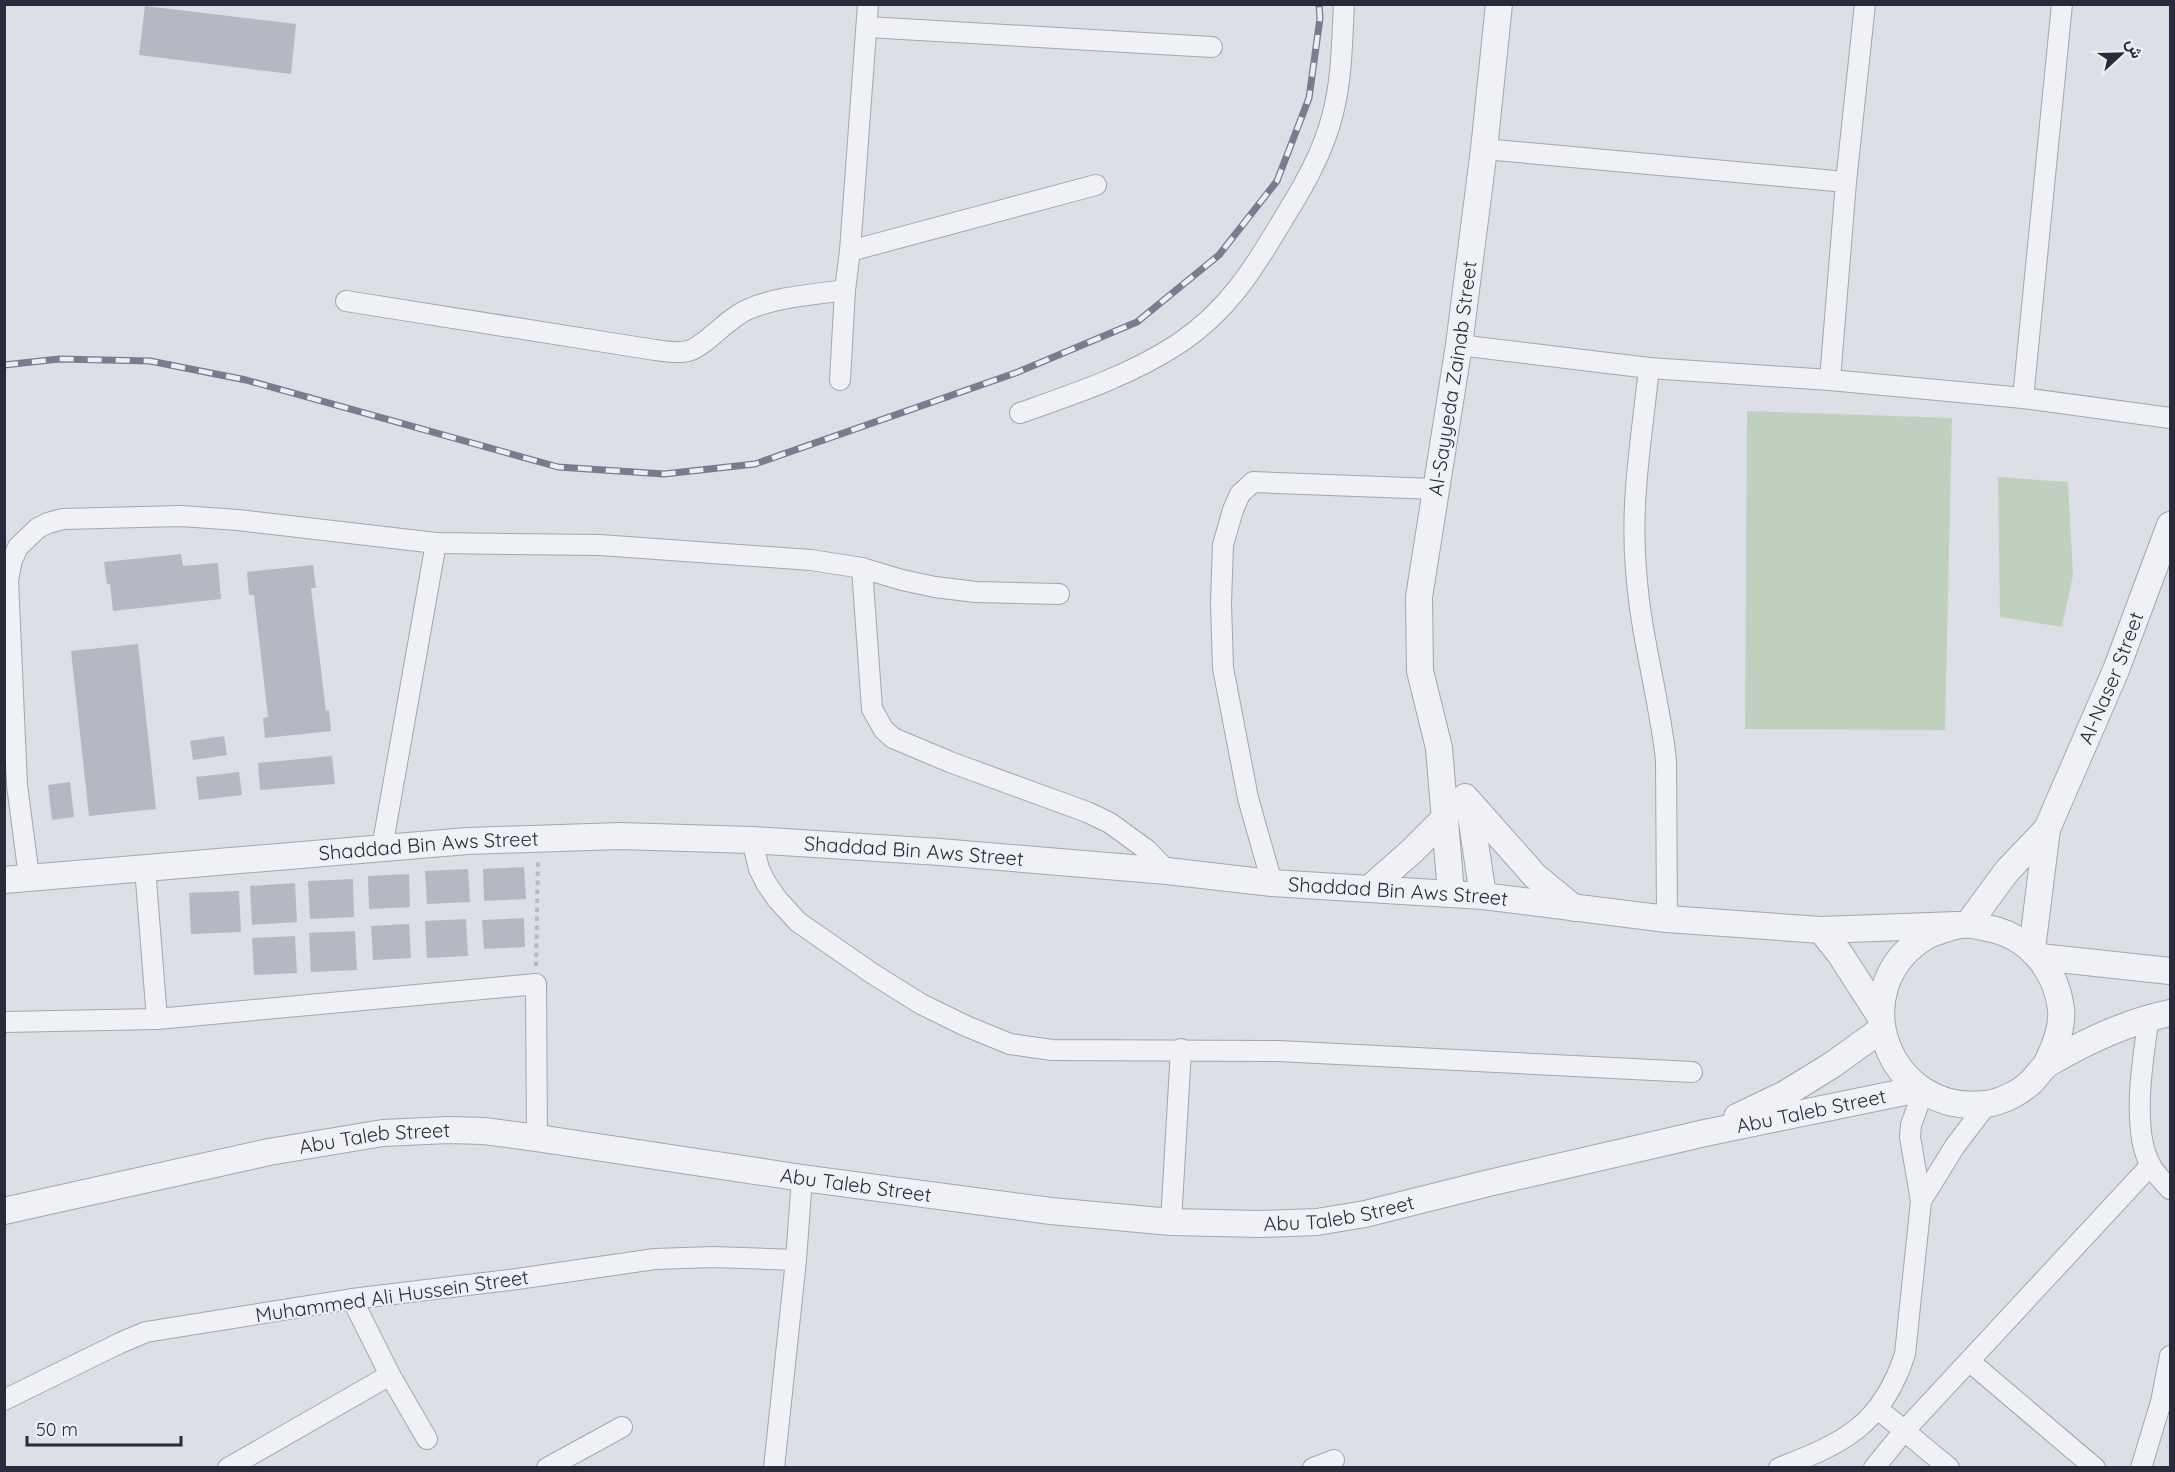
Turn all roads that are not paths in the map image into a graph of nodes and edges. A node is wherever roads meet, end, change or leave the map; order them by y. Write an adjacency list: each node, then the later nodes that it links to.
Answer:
1 (868, 4): 6 (street)
2 (1344, 4): 19 (street)
3 (1499, 4): 8 (street, Al-Sayyeda Zainab Street)
4 (1865, 4): 9 (street)
5 (2062, 4): 18 (street)
6 (867, 27): 7 (street); 11 (street)
7 (1212, 47)
8 (1484, 148): 9 (street); 14 (street, Al-Sayyeda Zainab Street)
9 (1846, 182): 17 (street)
10 (1096, 185): 11 (street)
11 (850, 251): 12 (street)
12 (845, 290): 13 (street); 16 (street)
13 (346, 301)
14 (1459, 345): 15 (street); 21 (street, Al-Sayyeda Zainab Street)
15 (1649, 368): 17 (street); 41 (street)
16 (840, 380)
17 (1830, 380): 18 (street)
18 (2023, 398): 20 (street)
19 (1020, 413)
20 (2170, 418)
21 (1435, 489): 26 (street, Al-Sayyeda Zainab Street); 36 (street)
22 (2170, 525): 30 (street, Al-Naser Street)
23 (436, 543): 24 (street); 27 (street); 32 (street)
24 (862, 568): 25 (street); 34 (street)
25 (1059, 594)
26 (1439, 748): 28 (street, Al-Sayyeda Zainab Street); 29 (street, Al-Sayyeda Zainab Street)
27 (11, 786): 35 (street)
28 (1465, 797): 39 (street, Al-Sayyeda Zainab Street); 40 (street)
29 (1445, 818): 37 (street); 38 (street, Al-Sayyeda Zainab Street)
30 (2047, 829): 42 (street, Al-Naser Street); 44 (street, Al-Naser Street)
31 (752, 840): 32 (street, Shaddad Bin Aws Street); 34 (street, Shaddad Bin Aws Street); 51 (street)
32 (382, 848): 33 (street, Shaddad Bin Aws Street)
33 (145, 868): 35 (street, Shaddad Bin Aws Street); 47 (street)
34 (1167, 871): 36 (street, Shaddad Bin Aws Street)
35 (17, 879)
36 (1272, 883): 37 (street, Shaddad Bin Aws Street)
37 (1370, 888): 38 (street, Shaddad Bin Aws Street)
38 (1451, 893): 39 (street, Shaddad Bin Aws Street)
39 (1483, 896): 40 (street, Shaddad Bin Aws Street)
40 (1574, 909): 41 (street, Shaddad Bin Aws Street)
41 (1667, 919): 43 (street, Shaddad Bin Aws Street)
42 (1963, 925): 43 (street, Shaddad Bin Aws Street); 44 (street); 49 (street)
43 (1821, 930): 49 (street)
44 (2036, 953): 45 (street); 53 (street)
45 (2170, 971)
46 (2160, 1015): 50 (street); 52 (street)
47 (156, 1019): 48 (street); 58 (street)
48 (4, 1022)
49 (1881, 1023): 55 (street); 57 (street, Abu Taleb Street)
50 (2113, 1030): 52 (street); 53 (street)
51 (1181, 1049): 54 (street); 64 (street)
52 (2142, 1064): 59 (street)
53 (2046, 1065): 56 (street)
54 (1692, 1072)
55 (1921, 1090): 56 (street); 57 (street, Abu Taleb Street); 62 (street)
56 (1987, 1104): 62 (street)
57 (1705, 1133): 64 (street, Abu Taleb Street)
58 (537, 1137): 60 (street, Abu Taleb Street); 63 (street, Abu Taleb Street)
59 (2150, 1166): 61 (street); 68 (street)
60 (802, 1178): 64 (street, Abu Taleb Street); 65 (street)
61 (2170, 1189)
62 (1921, 1201): 71 (street)
63 (5, 1211)
64 (1171, 1222)
65 (796, 1260): 66 (street, Muhammed Ali Hussein Street); 78 (street)
66 (352, 1299): 69 (street); 70 (street, Muhammed Ali Hussein Street)
67 (2170, 1356): 84 (street)
68 (1969, 1361): 73 (street); 83 (street)
69 (390, 1375): 74 (street); 76 (street)
70 (4, 1400)
71 (1878, 1409): 73 (street); 80 (street)
72 (622, 1427): 77 (street)
73 (1904, 1431): 81 (street); 82 (street)
74 (427, 1439)
75 (1334, 1460): 79 (street)
76 (228, 1467)
77 (547, 1467)
78 (774, 1467)
79 (1313, 1467)
80 (1779, 1467)
81 (1874, 1467)
82 (1949, 1467)
83 (2095, 1467)
84 (2141, 1467)

